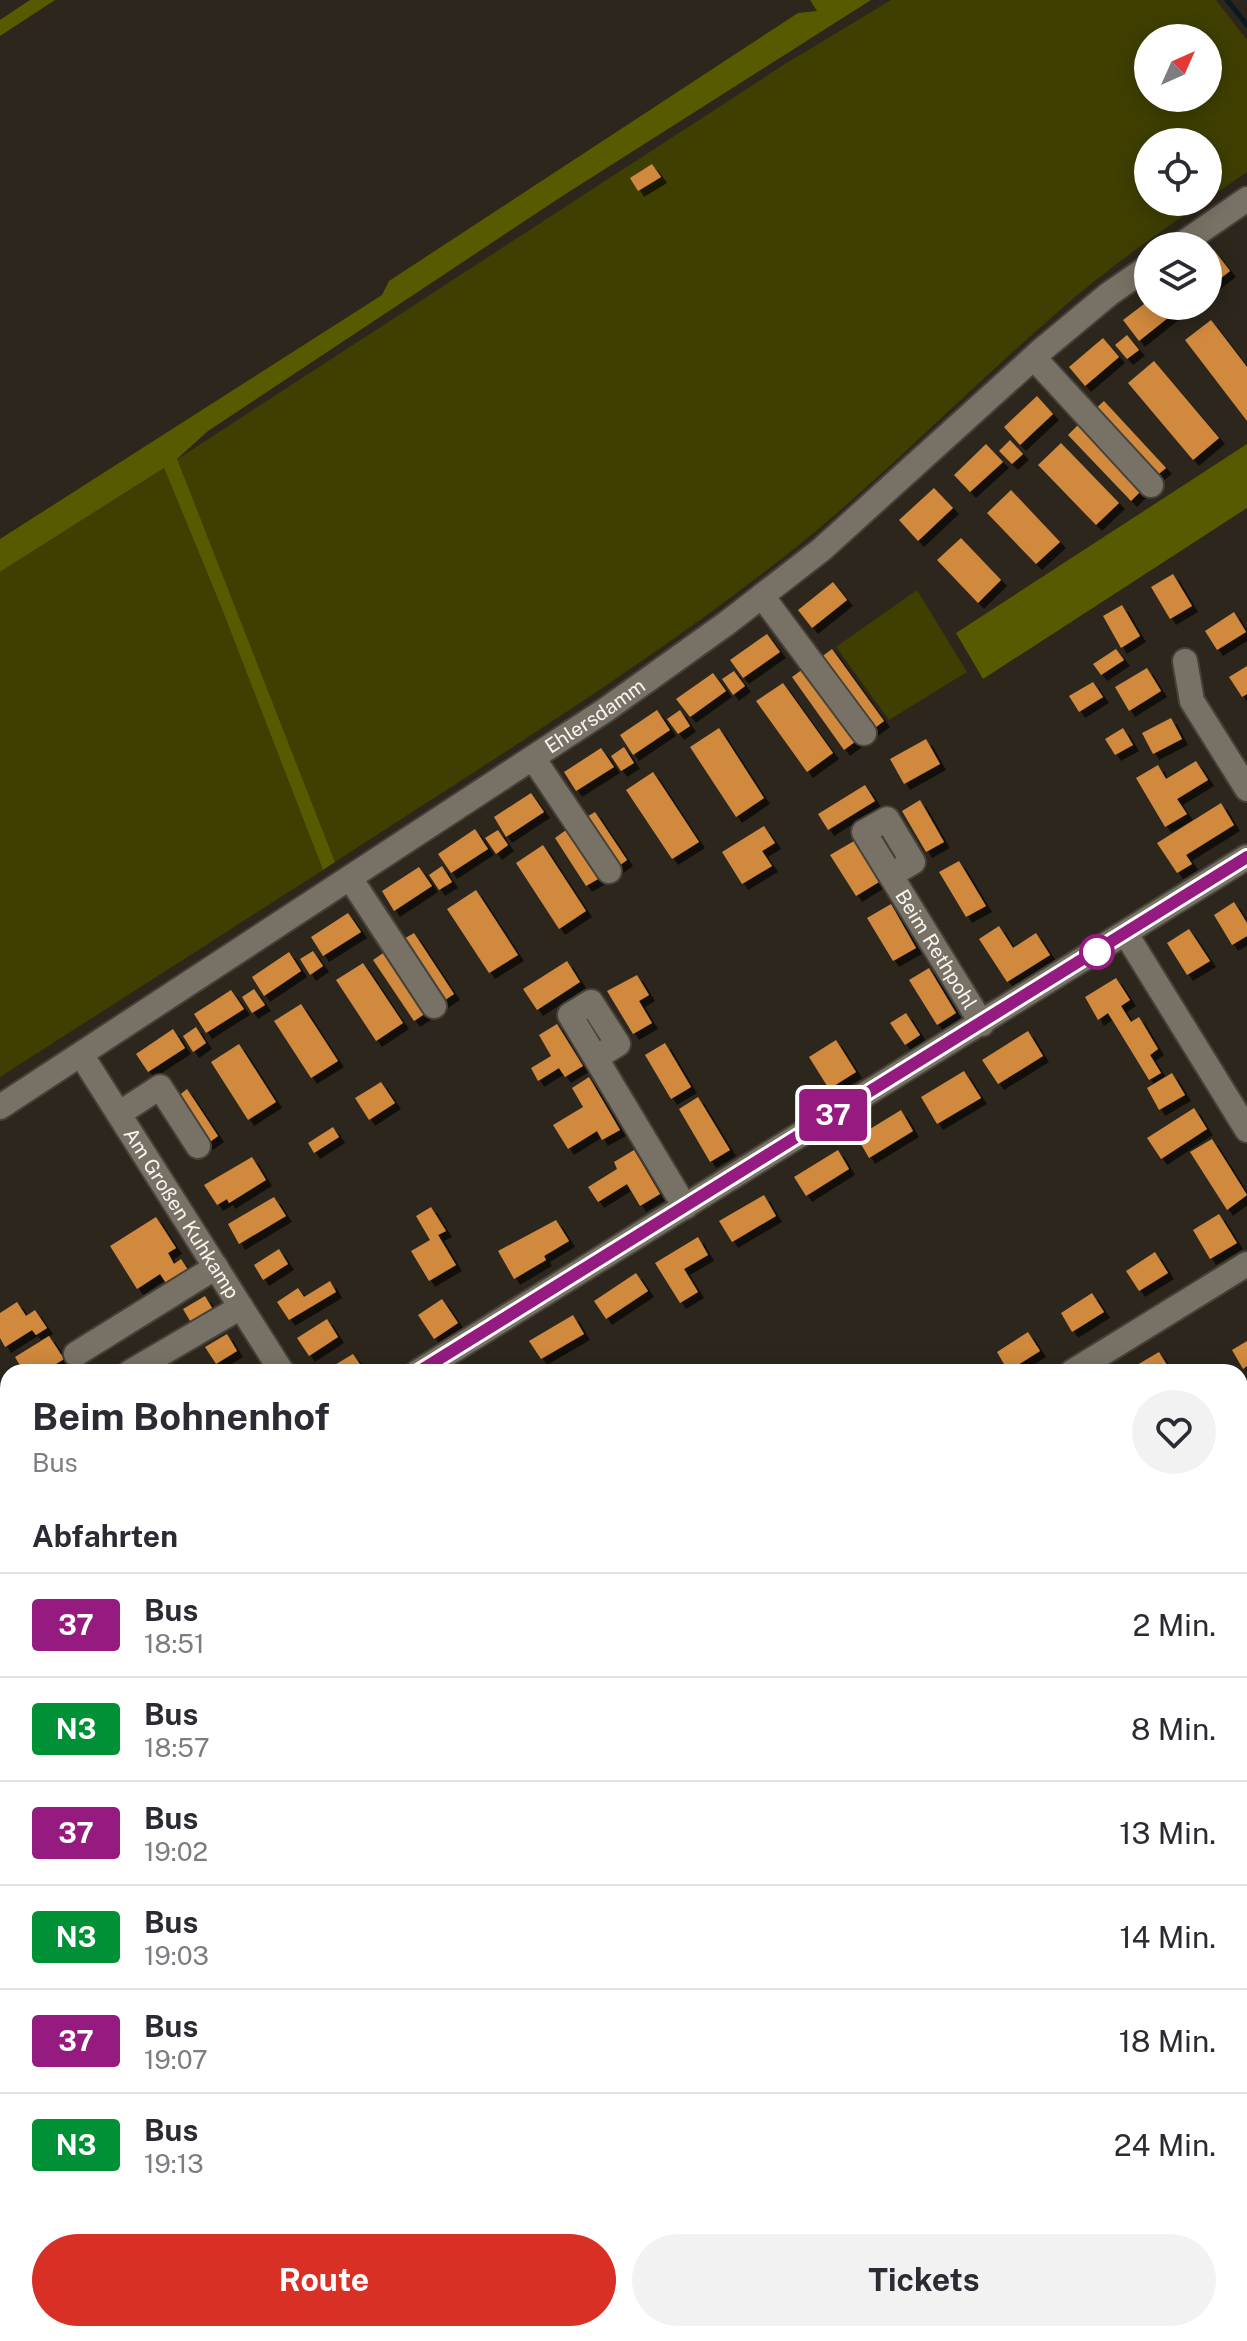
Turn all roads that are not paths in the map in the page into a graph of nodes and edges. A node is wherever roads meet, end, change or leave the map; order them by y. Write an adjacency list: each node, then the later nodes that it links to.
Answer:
1 (1244, 208): 2 (street)
2 (1203, 232)
3 (1134, 277): 4 (street, Ehlersdamm)
4 (1034, 358): 5 (street); 6 (street, Ehlersdamm)
5 (1151, 485)
6 (762, 596): 8 (street); 9 (street, Ehlersdamm)
7 (1185, 661): 10 (street)
8 (864, 733)
9 (533, 758): 12 (street); 14 (street, Ehlersdamm)
10 (1247, 789)
11 (1247, 857): 15 (street, Beim Rethpohl)
12 (609, 871)
13 (891, 875): 17 (street, Beim Rethpohl)
14 (350, 878): 16 (street); 18 (street, Ehlersdamm)
15 (1126, 934): 17 (street, Beim Rethpohl); 22 (street)
16 (434, 1006)
17 (982, 1024): 24 (street, Beim Rethpohl)
18 (82, 1056): 20 (street, Ehlersdamm); 21 (street, Am Großen Kuhkamp)
19 (597, 1057): 24 (street)
20 (0, 1107)
21 (120, 1113): 23 (street); 25 (street, Am Großen Kuhkamp)
22 (1247, 1130)
23 (198, 1146)
24 (685, 1207): 31 (street, Beim Rethpohl)
25 (216, 1267): 27 (street, Am Großen Kuhkamp); 28 (street)
26 (1244, 1273): 32 (street)
27 (241, 1307): 29 (street); 30 (street, Am Großen Kuhkamp)
28 (76, 1354)
29 (144, 1364)
30 (277, 1364)
31 (431, 1364)
32 (1086, 1364)

